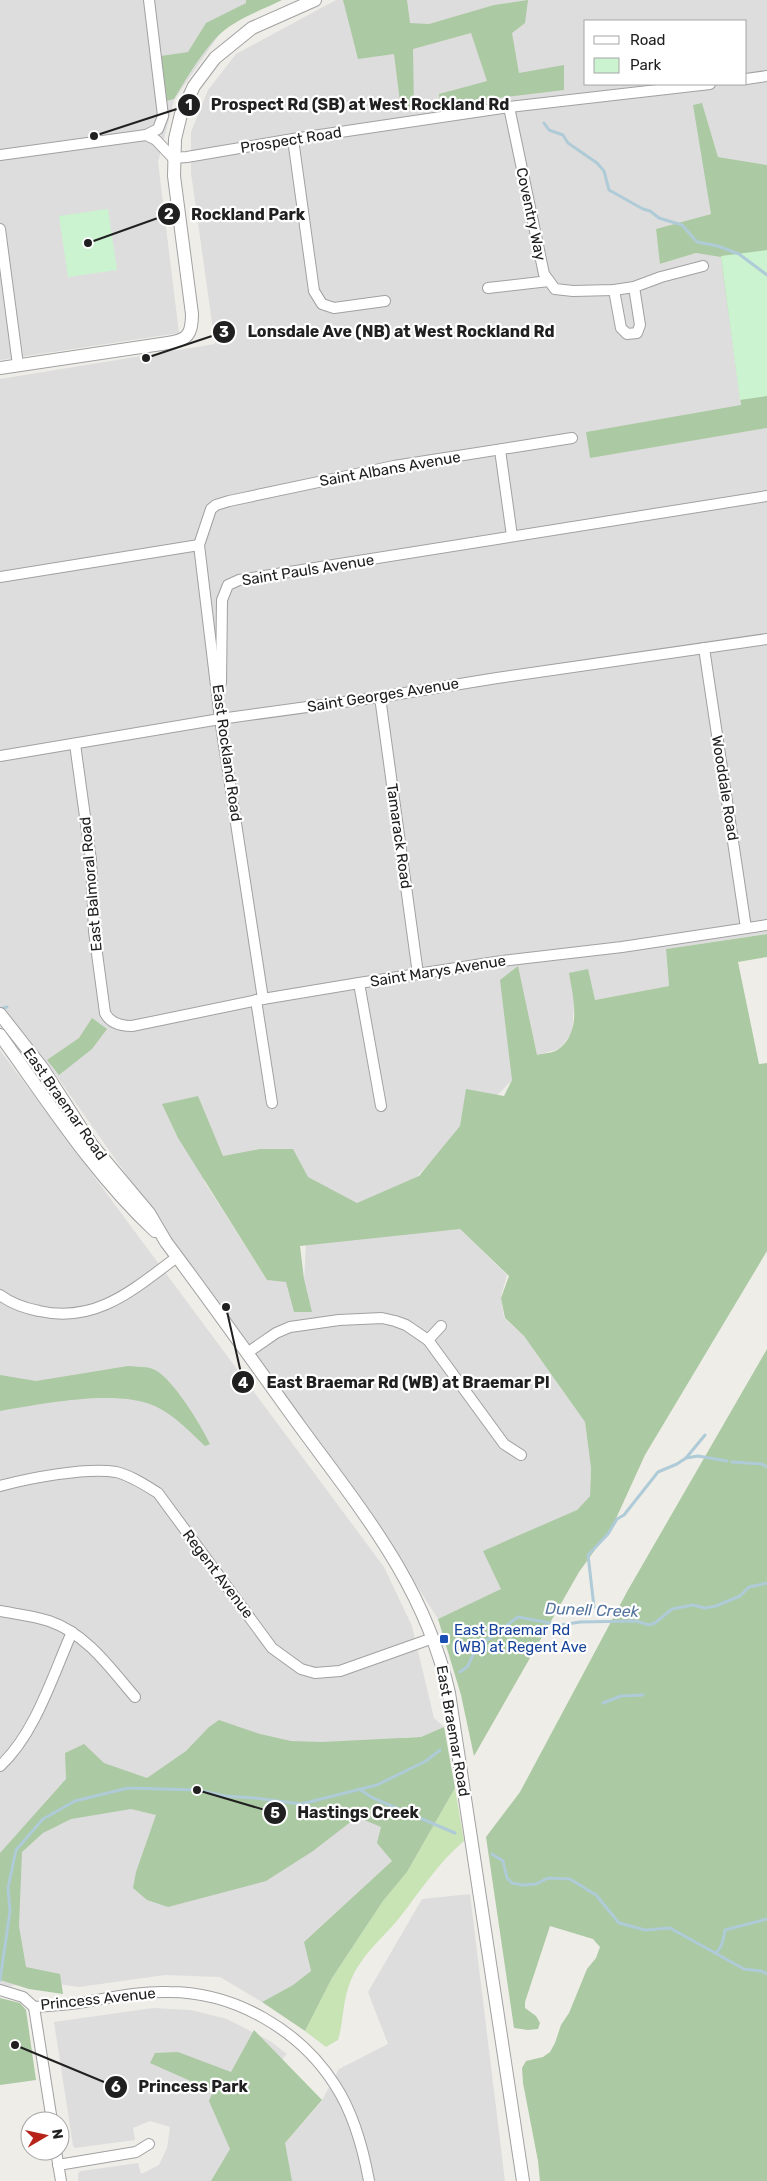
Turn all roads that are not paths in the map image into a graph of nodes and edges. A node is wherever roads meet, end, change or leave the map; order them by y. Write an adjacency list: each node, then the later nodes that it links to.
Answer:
1 (149, 0): 7 (street)
2 (315, 0): 10 (street)
3 (767, 76): 4 (street)
4 (747, 79)
5 (701, 85): 6 (street, Prospect Road)
6 (509, 107): 8 (street, Prospect Road); 13 (street, Coventry Way)
7 (146, 135): 9 (street); 10 (street)
8 (293, 139): 10 (street, Prospect Road); 17 (street)
9 (0, 155)
10 (173, 158): 18 (street)
11 (0, 229): 18 (street)
12 (703, 266): 14 (street, Coventry Way)
13 (550, 281): 15 (street); 16 (street, Coventry Way)
14 (634, 287): 16 (street, Coventry Way); 16 (street)
15 (488, 288)
16 (614, 290)
17 (385, 300)
18 (18, 365): 19 (street)
19 (0, 368)
20 (572, 438): 21 (street, Saint Albans Avenue)
21 (500, 450): 23 (street, Saint Albans Avenue); 24 (street)
22 (767, 496): 24 (street, Saint Pauls Avenue)
23 (210, 509): 25 (street, East Rockland Road)
24 (512, 536): 30 (street, Saint Pauls Avenue)
25 (199, 545): 26 (street); 30 (street, East Rockland Road)
26 (0, 577)
27 (767, 639): 28 (street, Saint Georges Avenue)
28 (704, 648): 29 (street, Saint Georges Avenue); 35 (street, Wooddale Road)
29 (380, 697): 31 (street, Saint Georges Avenue); 36 (street, Tamarack Road)
30 (220, 708): 31 (street, East Rockland Road)
31 (220, 719): 32 (street, Saint Georges Avenue); 38 (street, East Rockland Road)
32 (75, 744): 33 (street, Saint Georges Avenue); 40 (street, East Balmoral Road)
33 (0, 756)
34 (767, 925): 35 (street, Saint Marys Avenue)
35 (746, 928): 36 (street, Saint Marys Avenue)
36 (418, 974): 37 (street, Saint Marys Avenue)
37 (359, 983): 38 (street, Saint Marys Avenue); 43 (street)
38 (259, 1000): 40 (street, Saint Marys Avenue); 42 (street, East Rockland Road)
39 (0, 1014): 44 (street, East Braemar Road)
40 (112, 1022)
41 (0, 1035): 44 (street, East Braemar Road)
42 (272, 1103)
43 (381, 1106)
44 (166, 1242): 45 (street, East Braemar Road)
45 (177, 1257): 46 (street); 49 (street, East Braemar Road)
46 (0, 1295)
47 (440, 1326): 48 (street)
48 (428, 1340): 49 (street); 50 (street)
49 (247, 1353): 54 (street, East Braemar Road)
50 (521, 1455)
51 (0, 1486): 54 (street, Regent Avenue)
52 (0, 1611): 53 (street)
53 (72, 1632): 55 (street); 56 (street)
54 (433, 1638): 65 (street, East Braemar Road)
55 (135, 1697)
56 (0, 1766)
57 (0, 1990): 58 (street, Princess Avenue)
58 (34, 2007): 59 (street); 64 (street, Princess Avenue)
59 (50, 2111)
60 (149, 2144): 62 (street)
61 (57, 2161): 62 (street)
62 (58, 2165): 63 (street)
63 (61, 2181)
64 (369, 2181)
65 (523, 2181)

